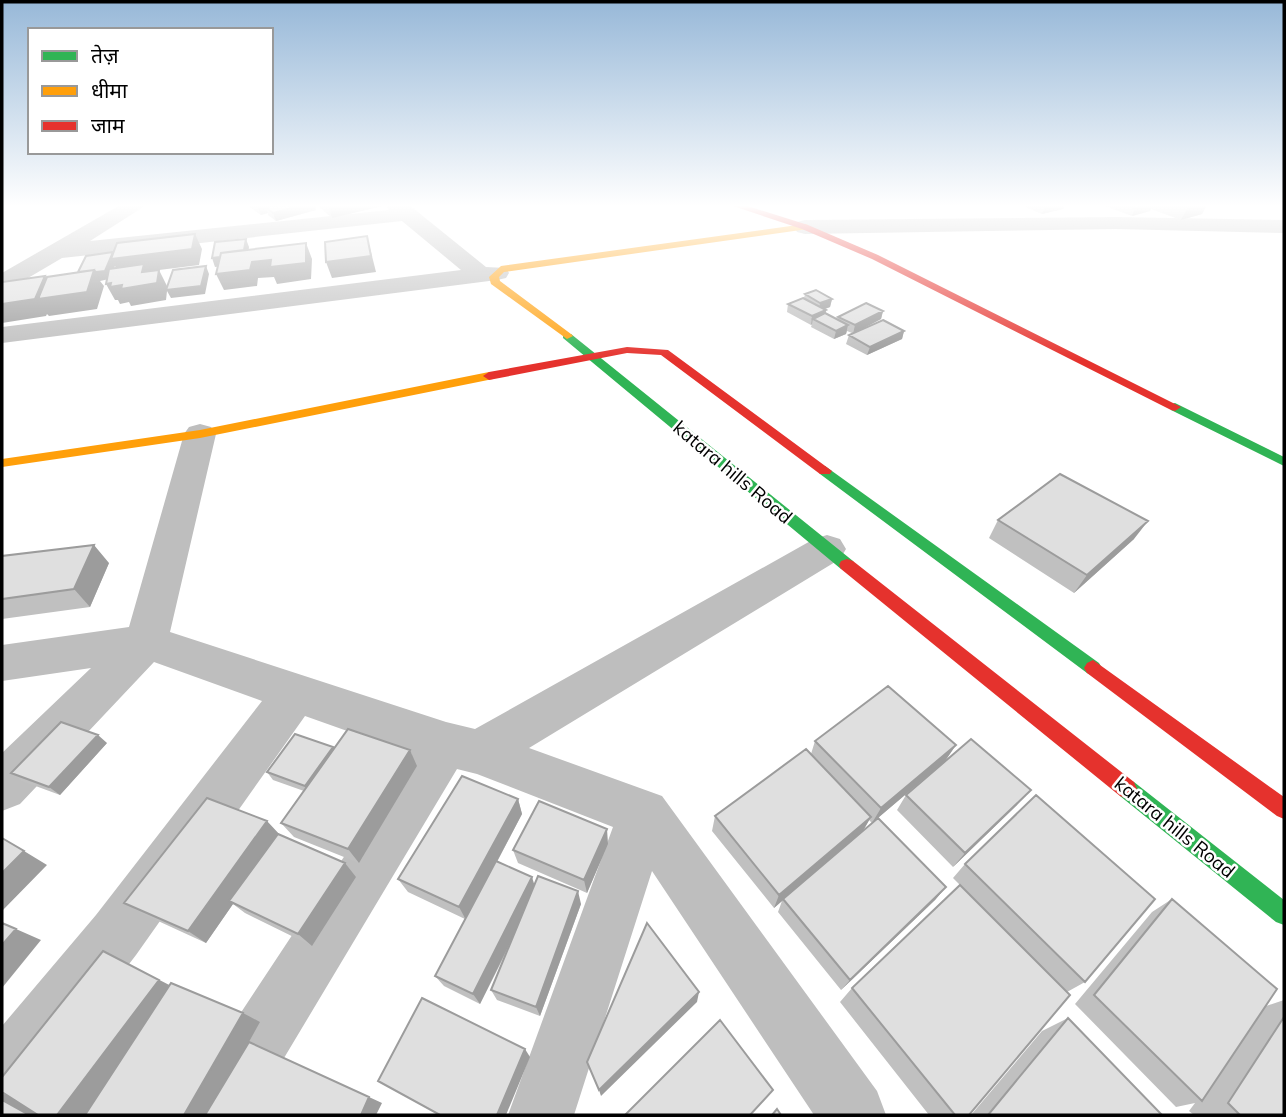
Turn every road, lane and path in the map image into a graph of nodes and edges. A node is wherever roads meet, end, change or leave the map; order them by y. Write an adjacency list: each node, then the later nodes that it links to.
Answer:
1 (52, 256): 6 (street)
2 (465, 256): 5 (street)
3 (585, 256): 5 (street)
4 (874, 256): 10 (street)
5 (489, 274): 7 (street); 8 (street, katara hills Road)
6 (2, 283)
7 (2, 335)
8 (593, 355): 9 (street); 12 (street, katara hills Road); 18 (street)
9 (200, 434): 11 (street); 13 (street)
10 (1284, 462)
11 (2, 463)
12 (827, 549): 16 (street); 20 (street, katara hills Road)
13 (146, 642): 14 (street); 15 (street); 17 (street)
14 (2, 663)
15 (296, 692): 16 (street); 21 (street)
16 (462, 748): 19 (street); 22 (street)
17 (2, 787)
18 (1284, 809)
19 (645, 814): 23 (street); 24 (street)
20 (1284, 915)
21 (2, 1076)
22 (217, 1115)
23 (541, 1115)
24 (853, 1115)

